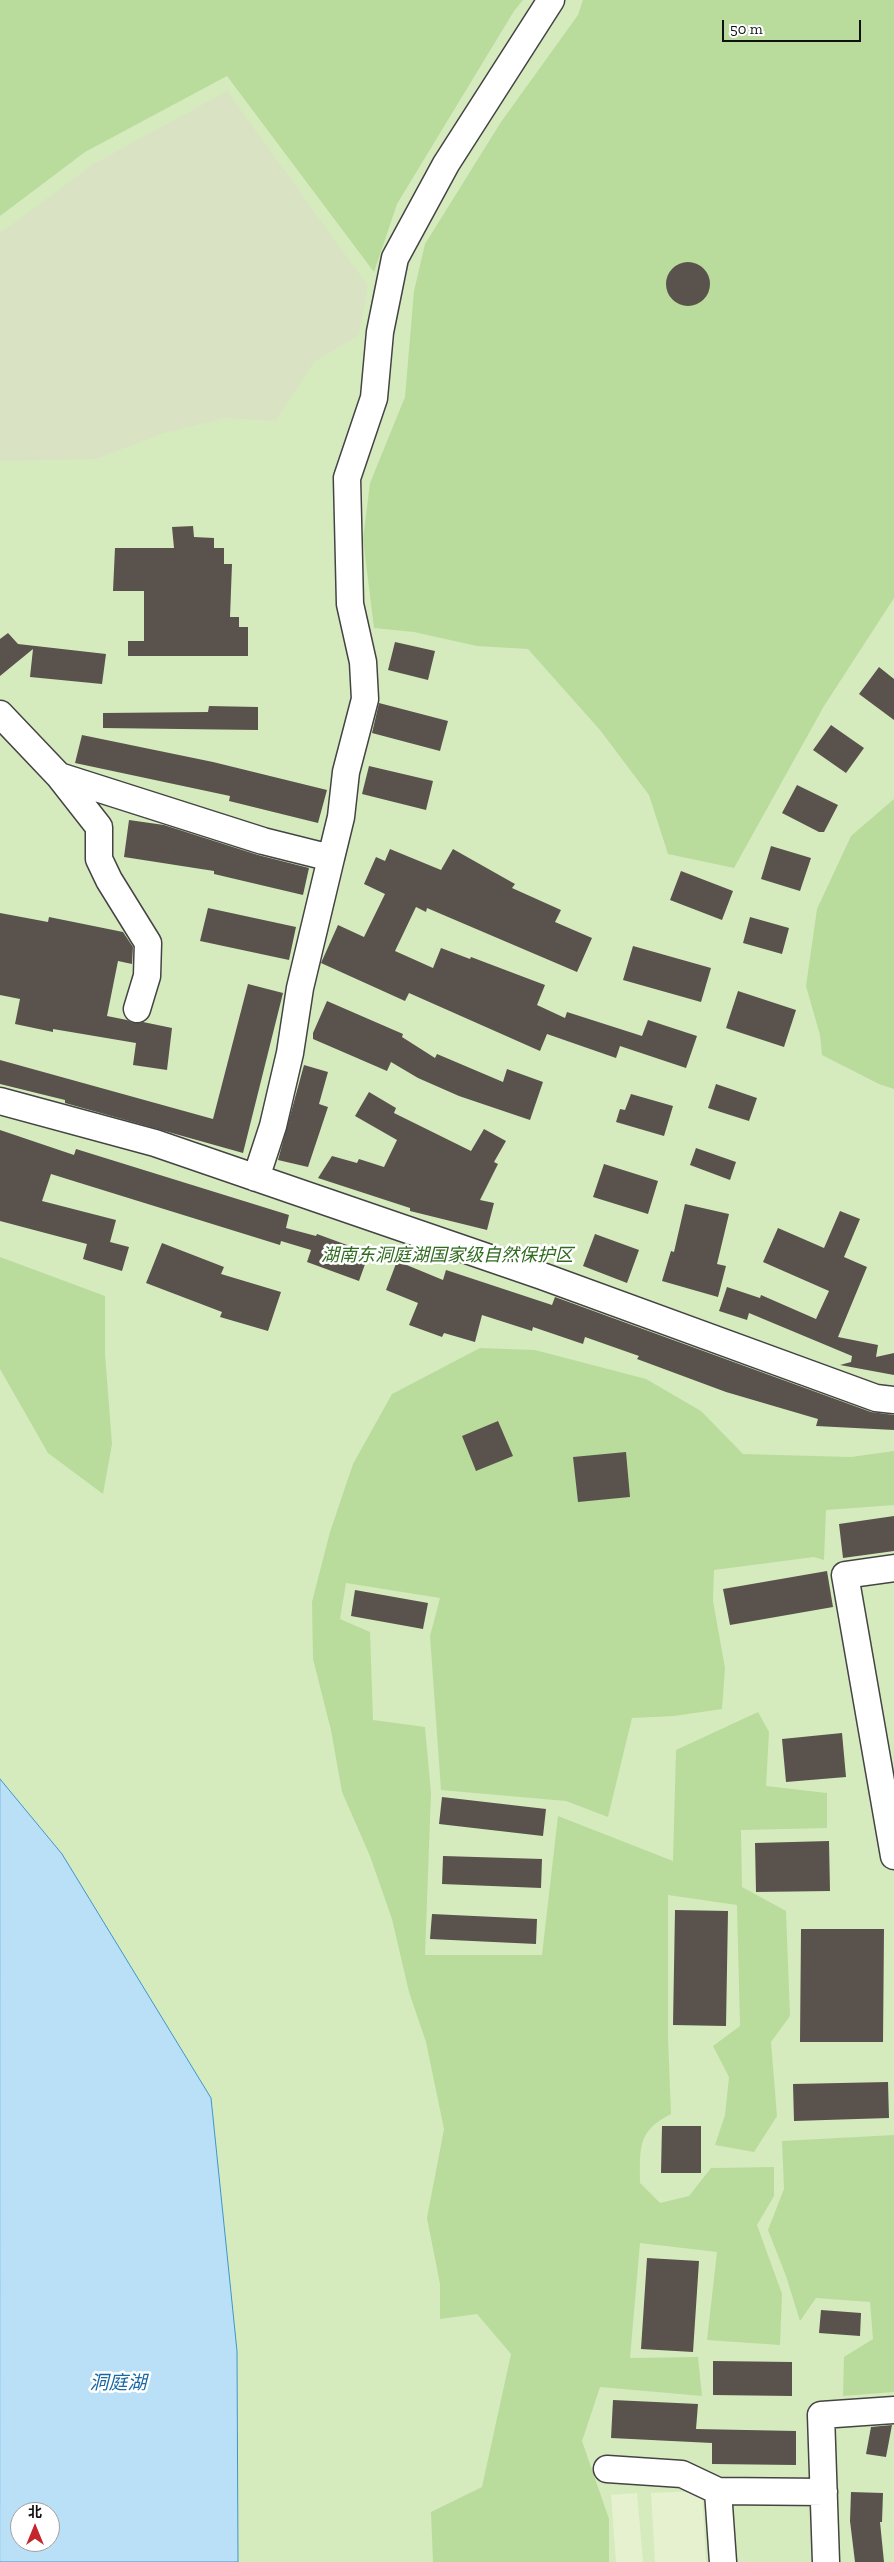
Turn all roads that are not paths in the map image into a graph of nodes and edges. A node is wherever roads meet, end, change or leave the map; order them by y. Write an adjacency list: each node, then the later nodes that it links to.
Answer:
1 (551, 0): 4 (street)
2 (0, 714): 3 (street)
3 (60, 776): 4 (street); 5 (street)
4 (331, 858): 7 (street)
5 (137, 1009)
6 (0, 1101): 7 (street)
7 (256, 1178): 8 (street)
8 (894, 1400)
9 (894, 1568): 10 (street)
10 (885, 1750): 11 (street)
11 (894, 1856)
12 (894, 2410): 15 (street)
13 (607, 2469): 14 (street)
14 (718, 2491): 15 (street); 16 (street)
15 (824, 2492): 17 (street)
16 (723, 2562)
17 (826, 2562)

